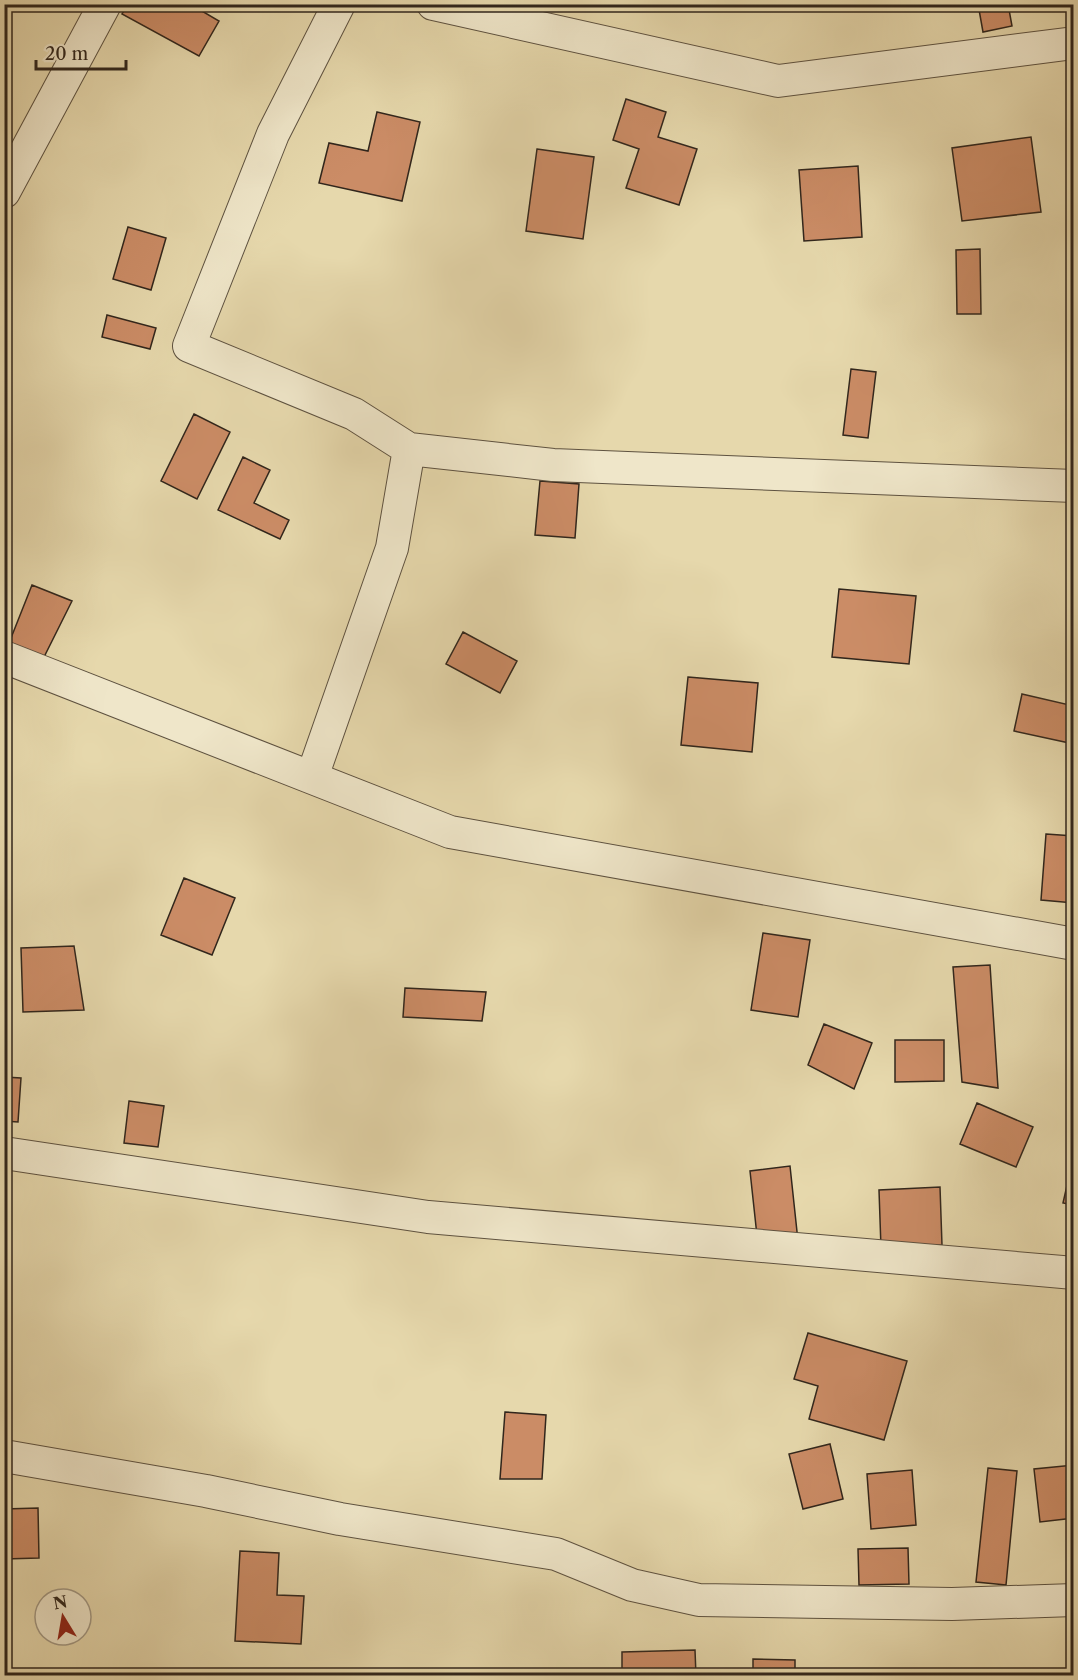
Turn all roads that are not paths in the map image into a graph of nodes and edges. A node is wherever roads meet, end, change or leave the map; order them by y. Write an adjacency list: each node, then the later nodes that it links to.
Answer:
1 (105, 4): 5 (street)
2 (339, 4): 6 (street)
3 (433, 4): 4 (street)
4 (1074, 43)
5 (4, 192)
6 (410, 449): 7 (street); 9 (street)
7 (1074, 486)
8 (4, 657): 9 (street)
9 (312, 777): 10 (street)
10 (1074, 944)
11 (4, 1153): 12 (street)
12 (1074, 1273)
13 (4, 1456): 14 (street)
14 (1074, 1600)

